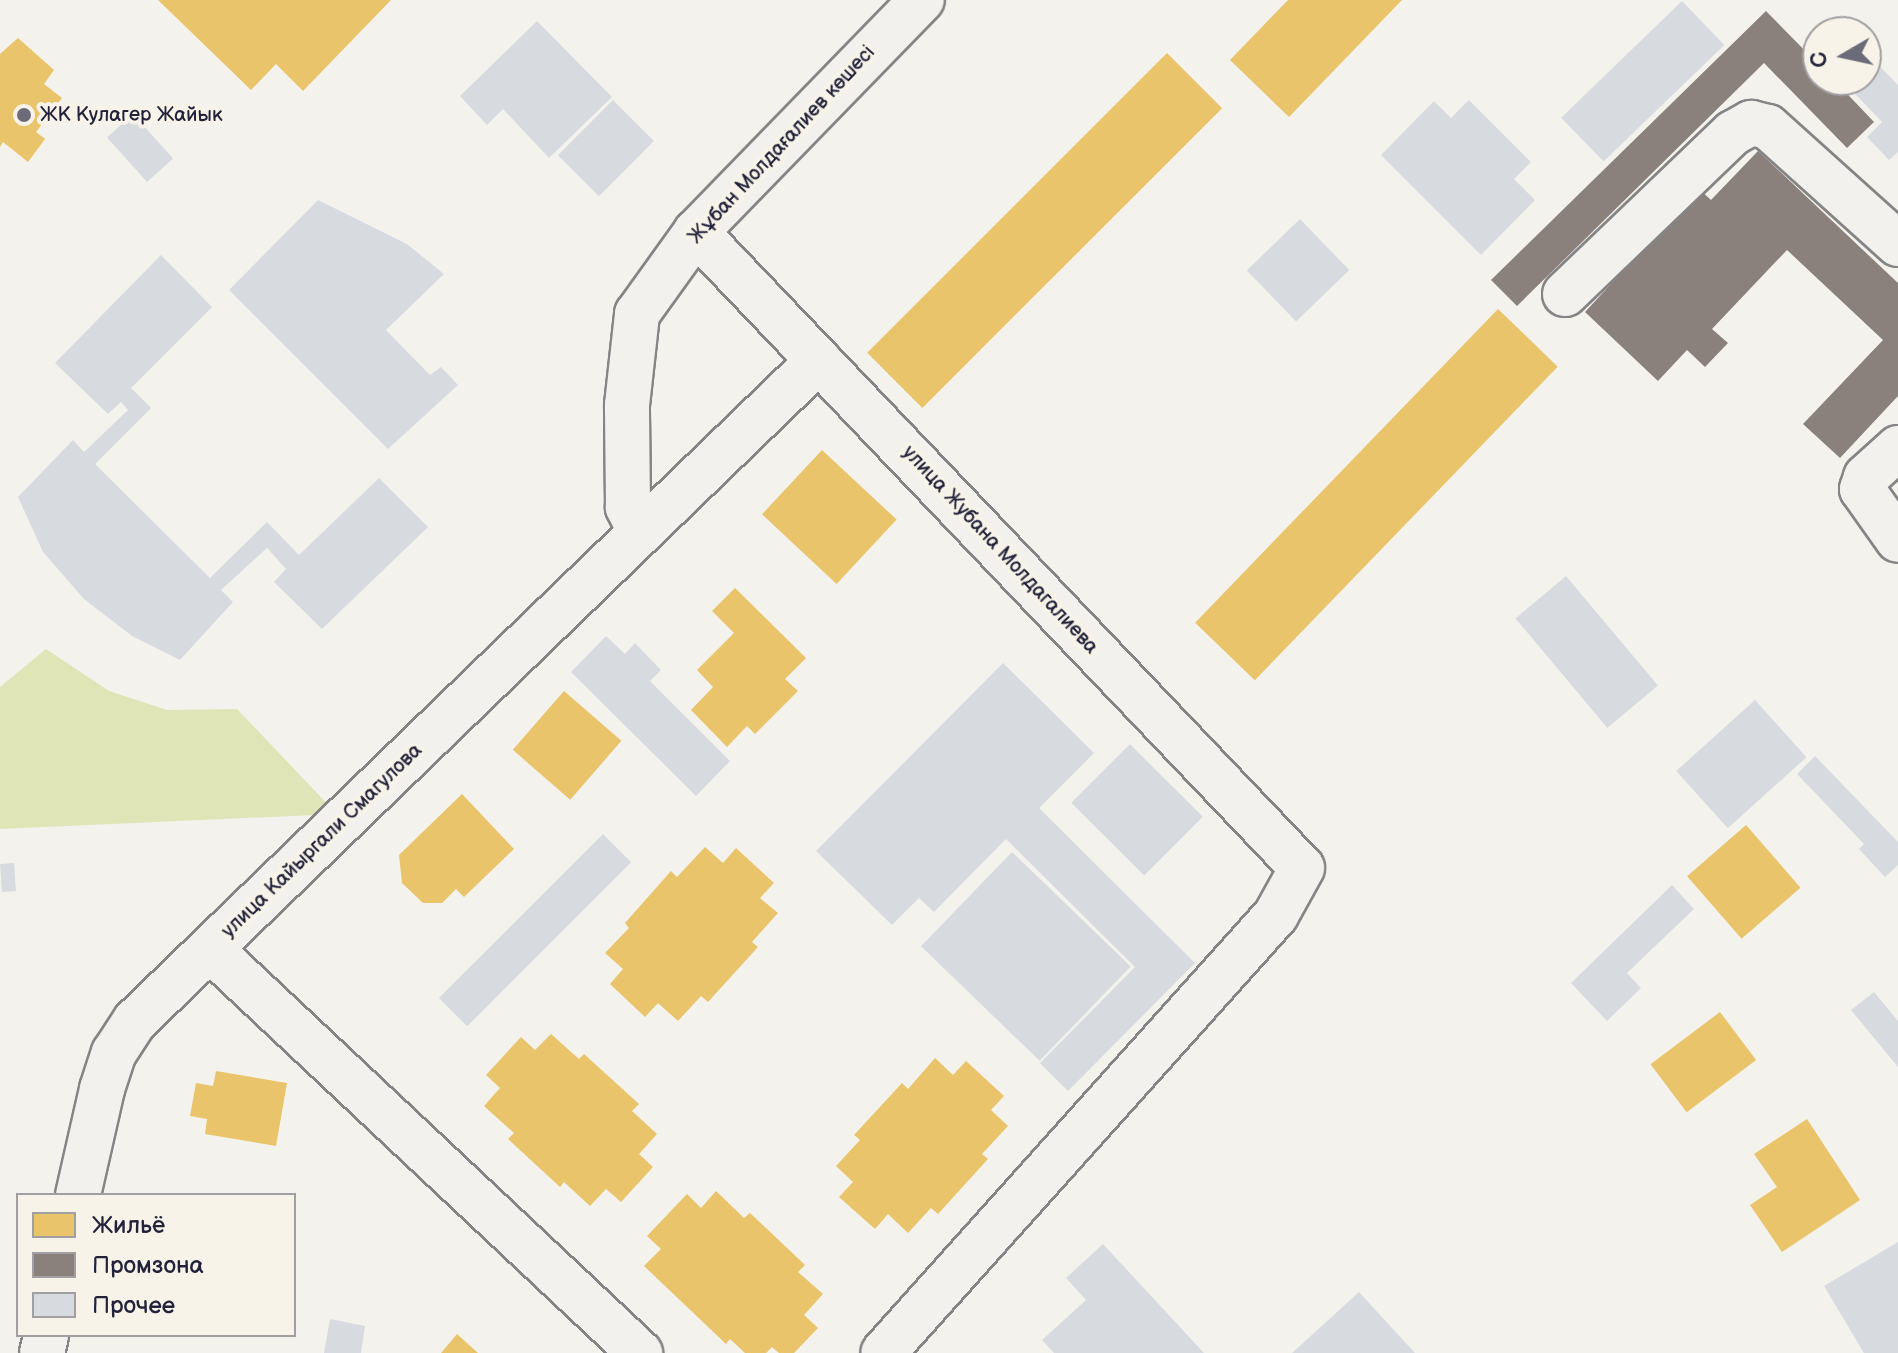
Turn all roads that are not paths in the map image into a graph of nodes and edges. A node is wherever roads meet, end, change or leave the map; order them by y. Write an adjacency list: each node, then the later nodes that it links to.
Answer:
1 (922, 0): 2 (street, Жұбан Молдағалиев көшесі)
2 (696, 232): 5 (street, улица Жубана Молдагалиева); 7 (street, Жұбан Молдағалиев көшесі)
3 (1898, 244): 4 (street)
4 (1565, 294)
5 (819, 360): 7 (street, улица Кайыргали Смагулова); 12 (street, улица Жубана Молдагалиева)
6 (1898, 448): 8 (street)
7 (639, 529): 9 (street, улица Кайыргали Смагулова)
8 (1898, 540)
9 (211, 950): 10 (street, улица Кайыргали Смагулова); 11 (street)
10 (79, 1193)
11 (640, 1353)
12 (883, 1353)

